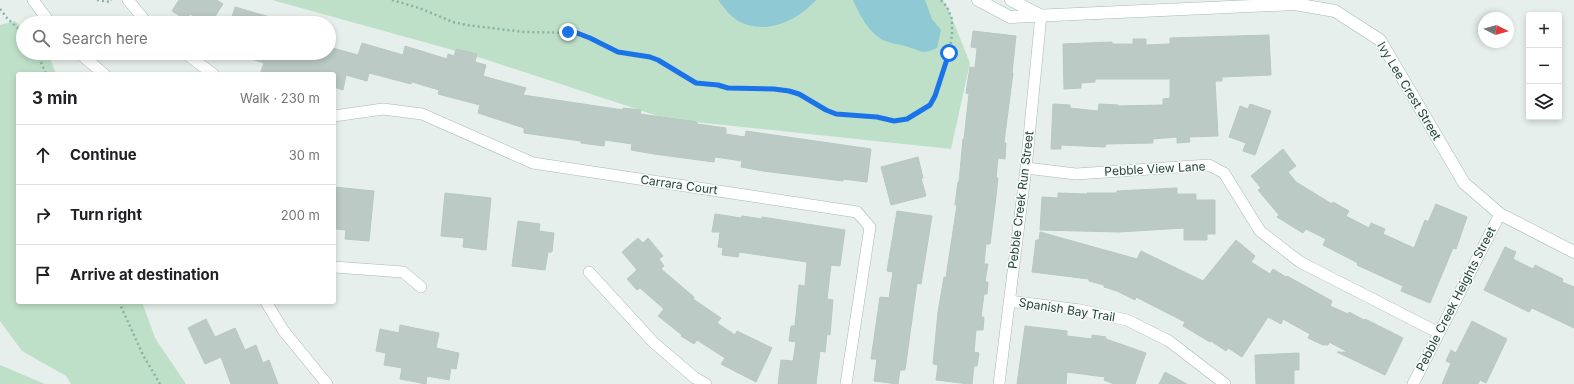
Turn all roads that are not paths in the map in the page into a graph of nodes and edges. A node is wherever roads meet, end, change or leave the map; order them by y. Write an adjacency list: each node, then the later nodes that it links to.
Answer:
1 (33, 0): 6 (street)
2 (128, 0): 7 (street)
3 (978, 0): 5 (street, Ivy Lee Crest Street)
4 (1011, 0): 5 (street, Ivy Lee Crest Street)
5 (1041, 15): 13 (street, Pebble Creek Run Street); 14 (street, Ivy Lee Crest Street)
6 (45, 16)
7 (142, 16)
8 (87, 60): 10 (street)
9 (194, 60): 11 (street)
10 (102, 72)
11 (210, 72)
12 (336, 116): 24 (street, Carrara Court)
13 (1026, 168): 19 (street, Pebble Creek Run Street); 21 (street, Pebble View Lane)
14 (1500, 214): 15 (street, Ivy Lee Crest Street); 21 (street, Pebble Creek Heights Street)
15 (1574, 252)
16 (336, 267): 18 (street)
17 (588, 272): 23 (street)
18 (421, 287)
19 (1009, 301): 25 (street, Pebble Creek Run Street); 26 (street, Spanish Bay Trail)
20 (267, 304): 22 (street)
21 (1439, 333): 27 (street, Pebble Creek Heights Street)
22 (327, 384)
23 (706, 384)
24 (846, 384)
25 (999, 384)
26 (1225, 384)
27 (1413, 384)

